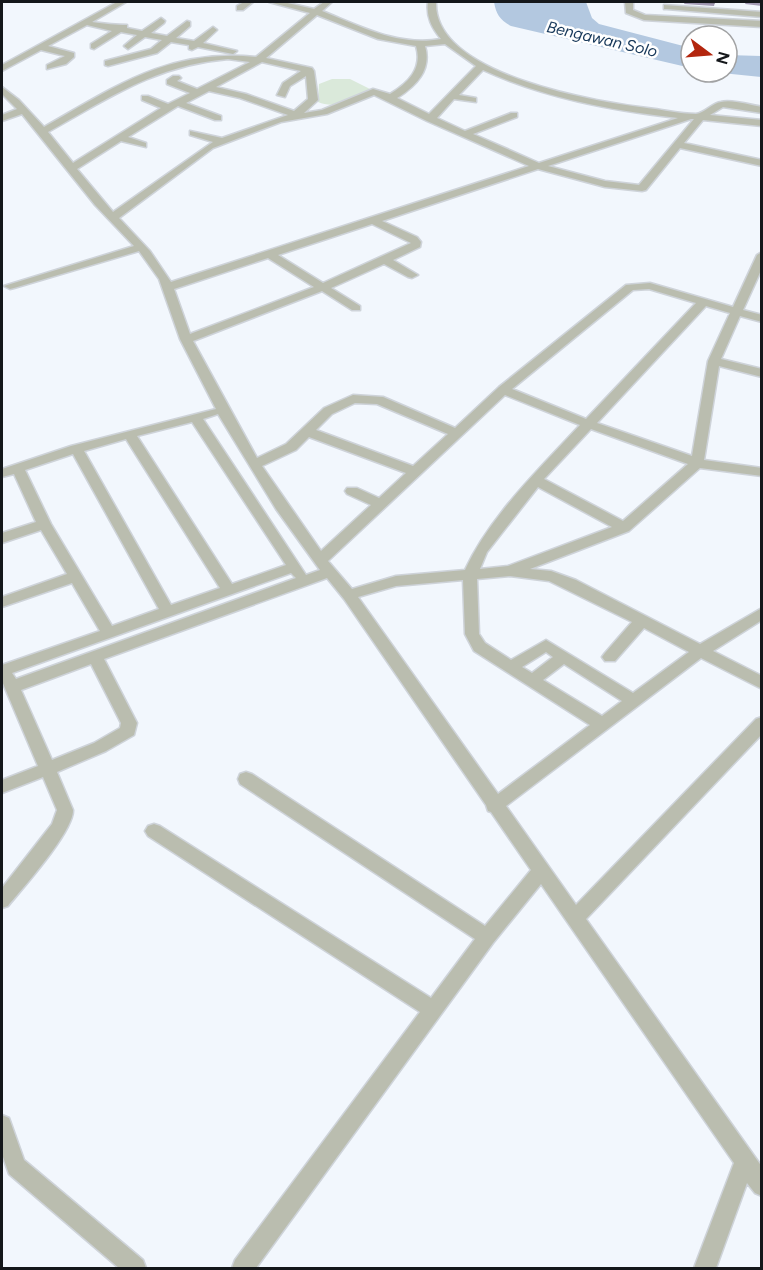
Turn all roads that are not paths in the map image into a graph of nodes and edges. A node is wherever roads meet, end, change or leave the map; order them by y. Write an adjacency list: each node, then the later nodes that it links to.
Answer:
1 (122, 2): 30 (street)
2 (249, 2): 11 (street)
3 (273, 2): 12 (street)
4 (328, 2): 12 (street)
5 (432, 2): 23 (street)
6 (629, 2): 16 (street)
7 (711, 2): 8 (street)
8 (717, 5): 9 (street); 10 (street); 13 (street); 16 (street)
9 (762, 6)
10 (667, 7)
11 (240, 8)
12 (315, 12): 27 (street); 32 (street)
13 (762, 15)
14 (161, 21): 21 (street)
15 (131, 22): 19 (street)
16 (715, 23): 18 (street)
17 (187, 24): 22 (street)
18 (762, 24)
19 (119, 30): 21 (street); 24 (street); 28 (street)
20 (213, 30): 25 (street)
21 (145, 34): 22 (street); 29 (street)
22 (170, 39): 25 (street); 33 (street)
23 (447, 41): 26 (street); 36 (street)
24 (70, 42)
25 (196, 44): 31 (street); 32 (street)
26 (431, 44): 27 (street); 36 (street)
27 (420, 45): 47 (street)
28 (94, 46)
29 (128, 46)
30 (40, 47): 34 (street); 35 (street)
31 (186, 52)
32 (261, 59): 37 (street); 39 (street); 43 (street)
33 (108, 63)
34 (50, 67)
35 (2, 68)
36 (478, 69): 45 (street); 56 (street)
37 (309, 70): 44 (street); 54 (street)
38 (176, 78): 42 (street)
39 (209, 88): 42 (street); 54 (street)
40 (2, 90): 52 (street)
41 (100, 90): 43 (street)
42 (198, 93): 49 (street)
43 (110, 95): 62 (street)
44 (282, 95)
45 (451, 96): 48 (street); 58 (street)
46 (145, 98): 50 (street)
47 (390, 98): 54 (street); 58 (street)
48 (473, 100)
49 (178, 103): 50 (street); 57 (street)
50 (168, 108): 65 (street)
51 (762, 110): 56 (street)
52 (22, 111): 55 (street); 62 (street)
53 (514, 115): 64 (street)
54 (295, 116): 66 (street)
55 (2, 117)
56 (697, 117): 59 (street); 60 (street); 61 (street)
57 (218, 118)
58 (430, 119): 64 (street)
59 (672, 123): 61 (street); 70 (street)
60 (761, 126)
61 (692, 130): 68 (street)
62 (41, 132): 71 (street)
63 (193, 133): 66 (street)
64 (465, 134): 70 (street)
65 (120, 138): 67 (street); 71 (street)
66 (220, 141): 72 (street)
67 (143, 145)
68 (678, 145): 69 (street); 70 (street)
69 (762, 163)
70 (538, 166): 73 (street)
71 (72, 168): 72 (street)
72 (112, 217): 74 (street)
73 (372, 220): 75 (street); 77 (street)
74 (141, 248): 80 (street); 81 (street)
75 (271, 255): 81 (street); 82 (street)
76 (762, 255): 79 (street)
77 (385, 260): 78 (street); 82 (street)
78 (412, 274)
79 (757, 276): 85 (street)
80 (10, 286)
81 (168, 287): 87 (street)
82 (322, 287): 84 (street); 87 (street)
83 (702, 303): 85 (street); 90 (street); 93 (street)
84 (356, 308)
85 (736, 312): 86 (street); 88 (street)
86 (762, 319)
87 (186, 339): 99 (street)
88 (714, 361): 89 (street); 98 (street)
89 (762, 373)
90 (503, 390): 93 (street); 95 (street)
91 (213, 412): 92 (street)
92 (195, 417): 96 (street); 110 (street)
93 (588, 424): 98 (street); 104 (street)
94 (308, 432): 95 (street); 99 (street); 102 (street)
95 (456, 433): 102 (street)
96 (130, 435): 97 (street); 116 (street)
97 (76, 449): 100 (street); 119 (street)
98 (697, 463): 101 (street); 108 (street)
99 (256, 464): 111 (street)
100 (18, 468): 103 (street); 107 (street)
101 (760, 468)
102 (415, 472): 106 (street)
103 (2, 473)
104 (536, 480): 108 (street); 113 (street)
105 (352, 491): 106 (street)
106 (380, 504): 111 (street)
107 (44, 524): 109 (street); 114 (street)
108 (624, 528): 112 (street)
109 (2, 538)
110 (294, 567): 115 (street); 116 (street)
111 (323, 567): 115 (street); 117 (street)
112 (510, 572): 113 (street); 121 (street)
113 (470, 574): 117 (street); 127 (street)
114 (74, 577): 118 (street); 122 (street)
115 (304, 580): 124 (street)
116 (230, 591): 119 (street)
117 (349, 595): 138 (street)
118 (2, 602)
119 (168, 612): 122 (street)
120 (762, 613): 123 (street)
121 (642, 621): 123 (street); 126 (street)
122 (108, 633): 128 (street)
123 (699, 652): 130 (street); 132 (street)
124 (96, 657): 131 (street); 135 (street)
125 (563, 657): 127 (street); 129 (street); 132 (street)
126 (610, 657)
127 (512, 666): 129 (street)
128 (3, 668): 131 (street)
129 (534, 679): 134 (street)
130 (762, 683)
131 (12, 687): 135 (street)
132 (632, 700): 134 (street)
133 (762, 723): 142 (street)
134 (603, 724): 138 (street)
135 (48, 770): 137 (street); 141 (street)
136 (246, 779): 143 (street)
137 (2, 787)
138 (494, 806): 140 (street)
139 (154, 831): 144 (street)
140 (540, 872): 142 (street); 143 (street)
141 (2, 901)
142 (575, 918): 146 (street)
143 (487, 937): 144 (street)
144 (433, 1010): 149 (street)
145 (2, 1125): 148 (street)
146 (744, 1164): 147 (street); 150 (street)
147 (762, 1186)
148 (135, 1269)
149 (243, 1269)
150 (705, 1269)

